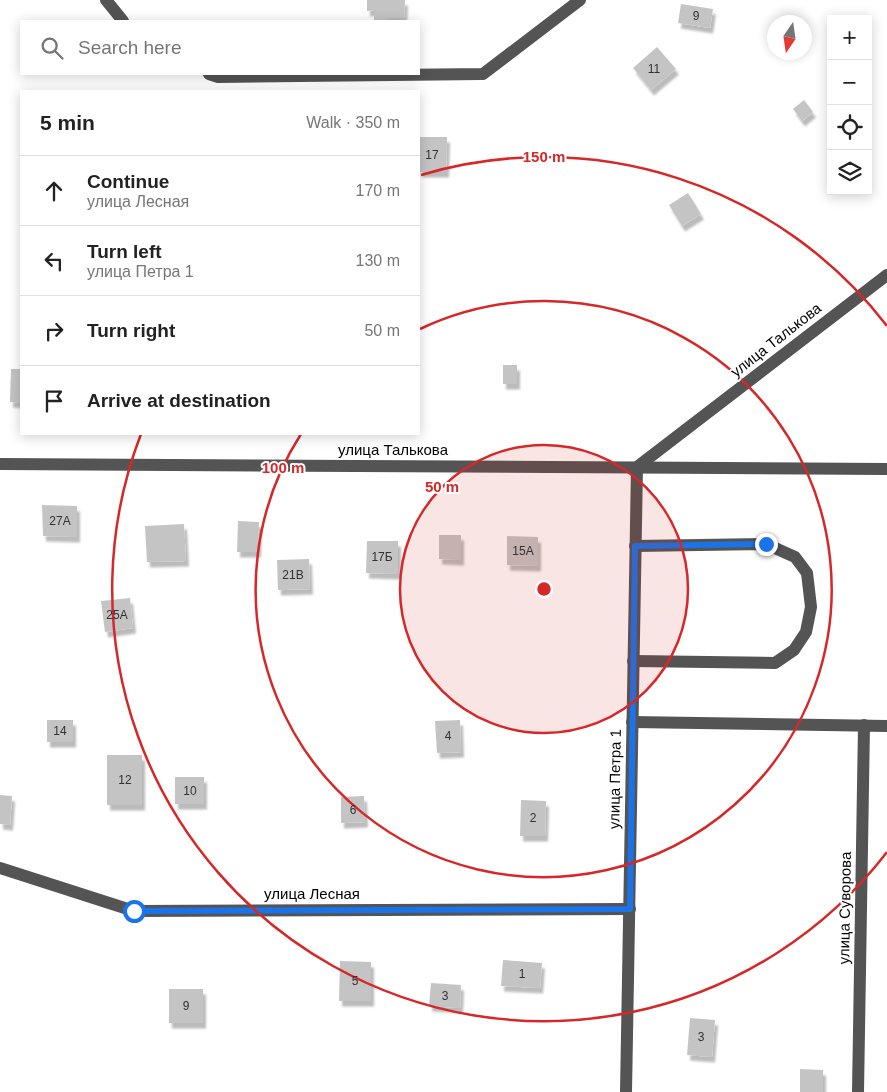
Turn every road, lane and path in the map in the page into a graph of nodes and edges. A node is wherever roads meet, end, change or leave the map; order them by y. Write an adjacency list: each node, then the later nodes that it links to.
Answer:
1 (106, 0): 3 (street)
2 (580, 0): 6 (street)
3 (122, 20)
4 (212, 75): 5 (street)
5 (395, 75)
6 (420, 75)
7 (887, 275): 9 (street, улица Талькова)
8 (0, 464): 9 (street, улица Талькова)
9 (637, 467): 10 (street, улица Талькова); 11 (street, улица Петра 1)
10 (887, 469)
11 (635, 546): 12 (street, улица Петра 1); 12 (street)
12 (633, 661): 13 (street, улица Петра 1)
13 (632, 722): 14 (street); 17 (street, улица Петра 1)
14 (864, 725): 15 (street); 19 (street, улица Суворова)
15 (887, 726)
16 (0, 868): 17 (street, улица Лесная)
17 (630, 909): 18 (street, улица Петра 1)
18 (626, 1092)
19 (858, 1092)

